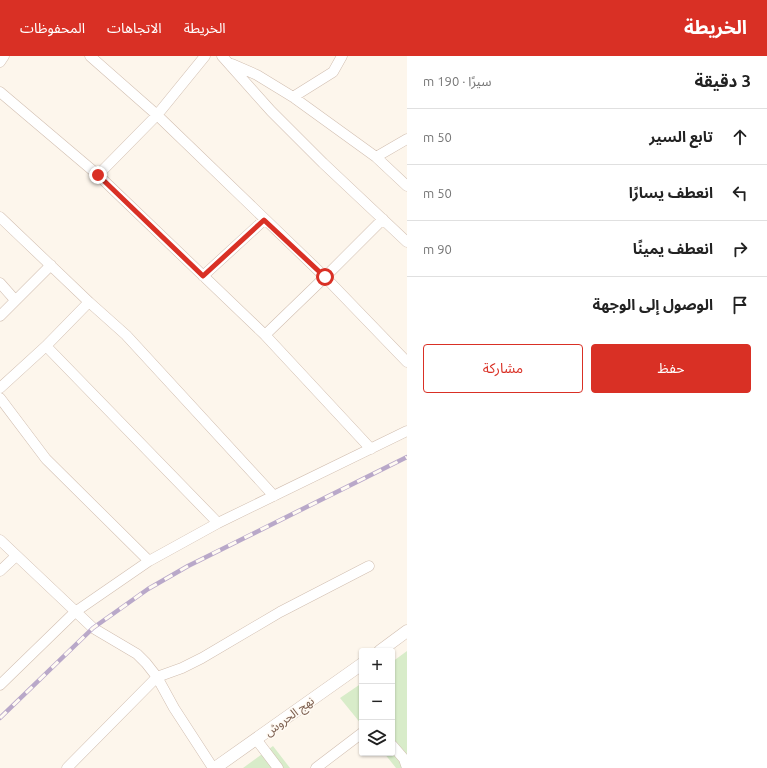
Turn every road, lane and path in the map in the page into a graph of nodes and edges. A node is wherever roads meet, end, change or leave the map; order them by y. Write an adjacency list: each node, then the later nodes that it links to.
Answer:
1 (4, 56): 6 (street)
2 (90, 56): 9 (street)
3 (205, 56): 9 (street)
4 (342, 56): 8 (street)
5 (225, 59): 8 (street); 15 (street)
6 (0, 62)
7 (0, 92): 12 (street)
8 (293, 97): 11 (street)
9 (157, 115): 12 (street); 16 (street)
10 (407, 139): 11 (street)
11 (376, 157): 13 (street)
12 (98, 175): 19 (street)
13 (407, 186)
14 (0, 217): 18 (street)
15 (383, 218): 17 (street); 20 (street)
16 (264, 220): 19 (street); 20 (street)
17 (407, 242)
18 (51, 265): 22 (street); 23 (street)
19 (203, 276): 25 (street)
20 (325, 277): 25 (street); 27 (street)
21 (0, 283): 22 (street)
22 (15, 300): 24 (street)
23 (89, 302): 26 (street); 32 (street)
24 (0, 316)
25 (265, 335): 31 (street)
26 (46, 346): 28 (street); 33 (street)
27 (407, 362)
28 (0, 388)
29 (0, 398): 36 (street)
30 (407, 431): 31 (street)
31 (371, 449): 32 (street)
32 (274, 496): 33 (street)
33 (218, 523): 36 (street)
34 (0, 540): 35 (street)
35 (16, 556): 38 (street); 39 (street)
36 (149, 561): 39 (street)
37 (369, 566): 43 (street)
38 (0, 571)
39 (74, 612): 43 (street); 44 (street)
40 (407, 631): 41 (street)
41 (384, 648)
42 (359, 666): 46 (street, نهج الحروش)
43 (157, 677): 48 (street); 49 (street)
44 (0, 685)
45 (359, 735): 51 (street)
46 (256, 739): 49 (street, نهج الحروش); 50 (street)
47 (395, 748): 52 (street)
48 (67, 768)
49 (214, 768)
50 (278, 768)
51 (316, 768)
52 (407, 768)

